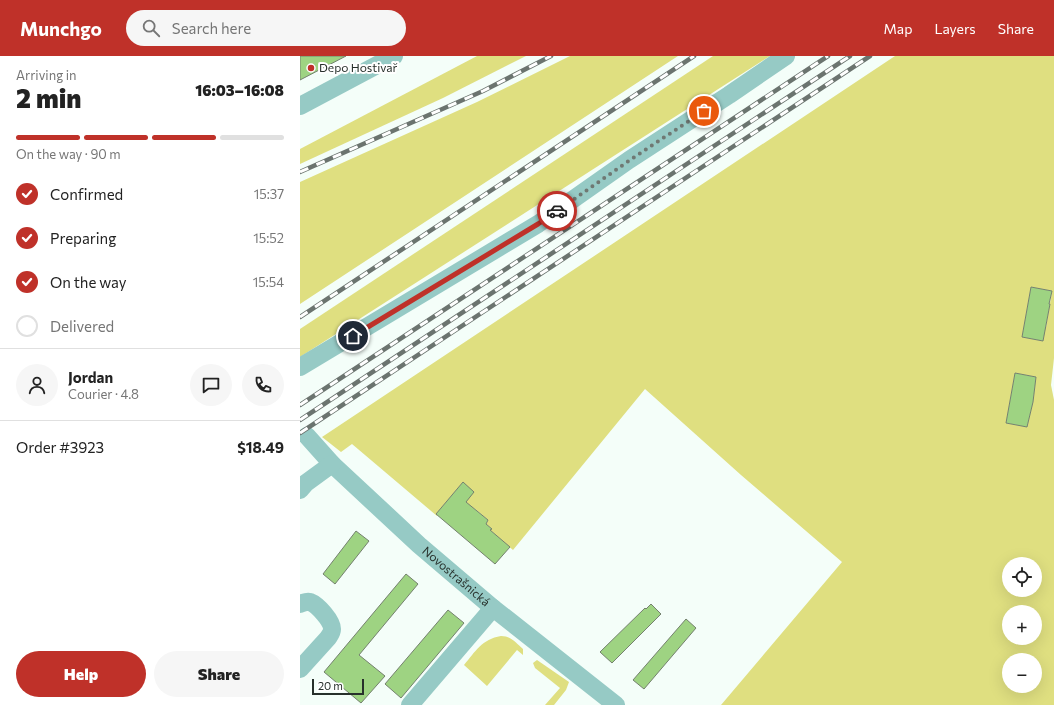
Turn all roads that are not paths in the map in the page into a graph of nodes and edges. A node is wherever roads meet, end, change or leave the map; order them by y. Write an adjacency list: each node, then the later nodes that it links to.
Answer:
1 (394, 56): 3 (street)
2 (786, 56): 4 (street)
3 (300, 106)
4 (300, 367)
5 (307, 436): 6 (street, Novostrašnická)
6 (332, 464): 7 (street); 9 (street, Novostrašnická)
7 (300, 490)
8 (300, 604): 10 (street)
9 (493, 608): 11 (street); 12 (street, Novostrašnická)
10 (300, 669)
11 (410, 705)
12 (616, 705)

